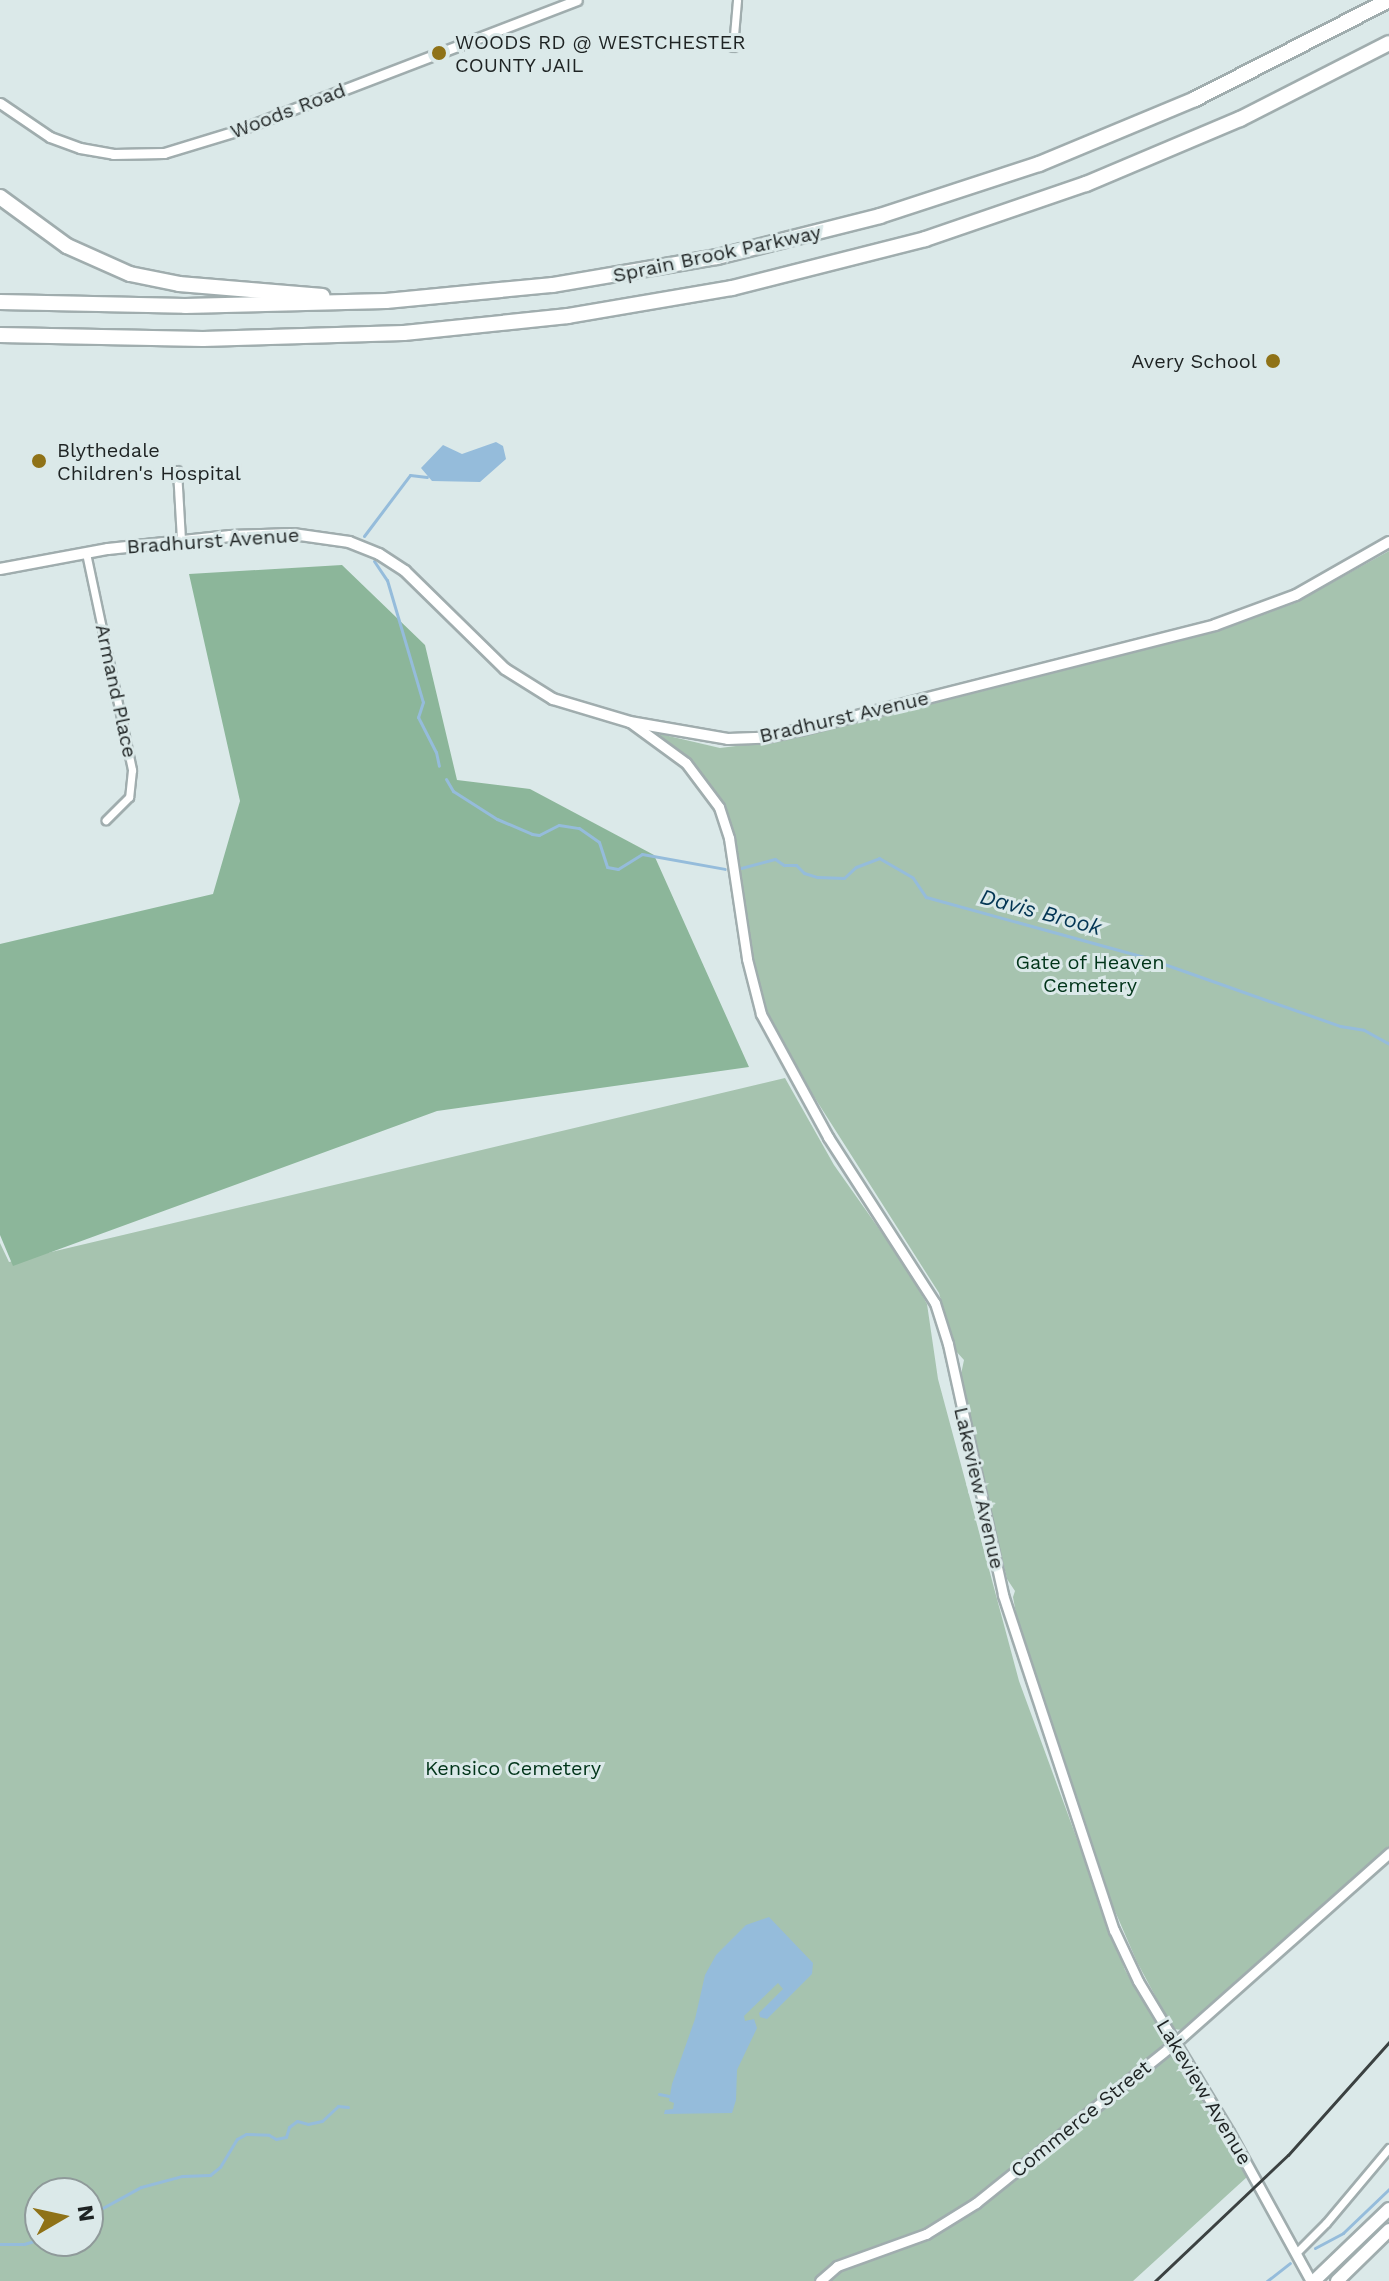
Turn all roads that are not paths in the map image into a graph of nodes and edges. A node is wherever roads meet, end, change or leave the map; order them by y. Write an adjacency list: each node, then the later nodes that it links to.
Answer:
1 (577, 0): 6 (street, Woods Road)
2 (737, 0): 5 (street)
3 (1389, 0): 8 (highway, Sprain Brook Parkway)
4 (1389, 43): 10 (highway, Sprain Brook Parkway)
5 (733, 47)
6 (0, 103)
7 (0, 197): 8 (highway)
8 (386, 301): 9 (highway, Sprain Brook Parkway)
9 (0, 302)
10 (0, 336)
11 (177, 470): 12 (street)
12 (181, 540): 14 (main road, Bradhurst Avenue); 16 (main road, Bradhurst Avenue)
13 (1389, 542): 16 (main road, Bradhurst Avenue)
14 (86, 553): 15 (main road, Bradhurst Avenue); 17 (street, Armand Place)
15 (0, 569)
16 (630, 722): 19 (street, Lakeview Avenue)
17 (106, 820)
18 (1389, 1853): 19 (street, Commerce Street)
19 (1174, 2044): 23 (street, Lakeview Avenue); 24 (street, Commerce Street)
20 (1389, 2148): 23 (street)
21 (1389, 2209): 25 (highway)
22 (1389, 2230): 26 (highway)
23 (1296, 2253): 25 (street, Lakeview Avenue)
24 (820, 2281)
25 (1313, 2281)
26 (1337, 2281)

